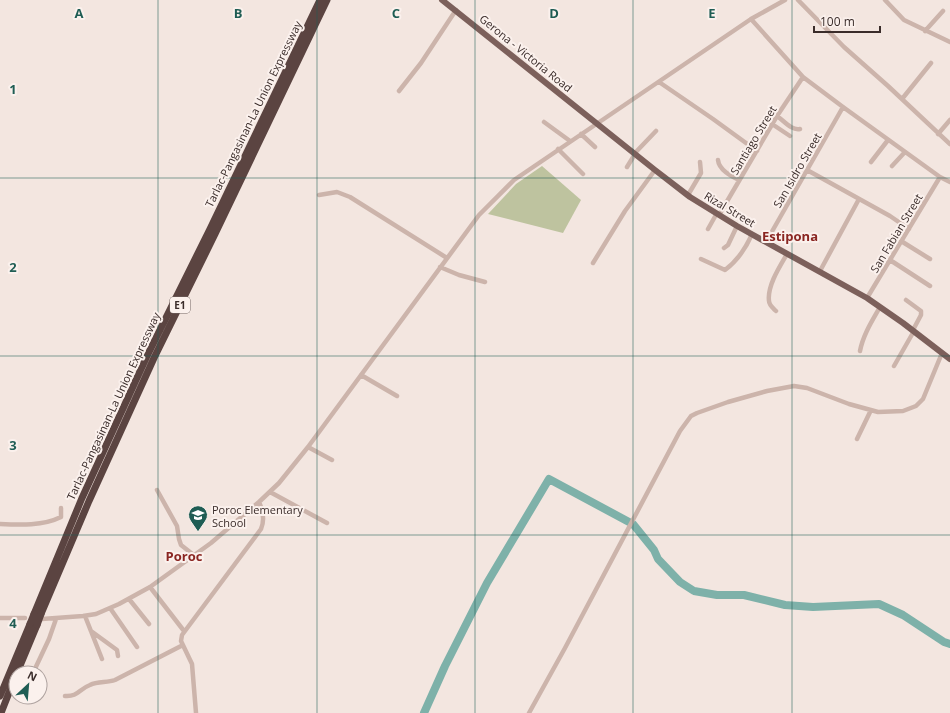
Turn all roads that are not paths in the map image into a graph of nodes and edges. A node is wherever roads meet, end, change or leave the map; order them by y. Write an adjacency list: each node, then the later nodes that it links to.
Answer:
1 (320, 0): 93 (highway, Tarlac-Pangasinan-La Union Expressway / E1)
2 (328, 0): 93 (highway, Tarlac-Pangasinan-La Union Expressway / E1)
3 (442, 0): 7 (main road, Gerona - Victoria Road)
4 (784, 0): 9 (street)
5 (798, 0): 16 (street)
6 (885, 0): 10 (street)
7 (456, 10): 15 (street); 21 (main road, Gerona - Victoria Road)
8 (942, 11): 10 (street)
9 (751, 19): 13 (street); 14 (street)
10 (925, 30): 11 (street)
11 (950, 42)
12 (931, 63): 16 (street)
13 (803, 77): 17 (street); 18 (street, Santiago Street)
14 (659, 82): 21 (street); 33 (street)
15 (399, 91)
16 (902, 99): 26 (street)
17 (843, 107): 28 (street); 42 (street, San Isidro Street)
18 (777, 116): 22 (street, Santiago Street); 23 (street)
19 (950, 120): 26 (street)
20 (544, 122): 29 (street)
21 (597, 123): 25 (street); 35 (main road, Rizal Street)
22 (772, 124): 27 (street); 33 (street, Santiago Street)
23 (800, 129)
24 (656, 131): 35 (street)
25 (581, 134): 29 (street); 31 (street)
26 (938, 134): 30 (street)
27 (790, 136)
28 (888, 140): 34 (street); 38 (street)
29 (570, 141): 32 (street)
30 (950, 144)
31 (595, 147)
32 (558, 149): 43 (street); 59 (street)
33 (757, 151): 45 (street, Santiago Street)
34 (905, 152): 39 (street); 44 (street)
35 (635, 154): 40 (street); 41 (main road, Rizal Street)
36 (718, 160): 45 (street)
37 (700, 162): 48 (street)
38 (872, 162)
39 (892, 166)
40 (627, 167)
41 (655, 170): 48 (main road, Rizal Street); 63 (street)
42 (807, 170): 49 (street); 56 (street, San Isidro Street)
43 (583, 174)
44 (940, 177): 46 (street); 53 (street, San Fabian Street)
45 (739, 180): 50 (street, Santiago Street)
46 (950, 182)
47 (319, 195): 59 (street)
48 (688, 195): 50 (main road, Rizal Street)
49 (859, 199): 53 (street); 65 (street)
50 (718, 214): 51 (main road, Rizal Street); 52 (street, Santiago Street)
51 (737, 226): 54 (main road, Rizal Street); 57 (street)
52 (708, 229)
53 (908, 229): 55 (street, San Fabian Street)
54 (752, 234): 56 (main road, Rizal Street); 60 (street)
55 (901, 241): 61 (street); 62 (street, San Fabian Street)
56 (766, 242): 58 (main road, Rizal Street)
57 (724, 248)
58 (787, 254): 65 (main road, Rizal Street); 71 (street)
59 (447, 258): 64 (street)
60 (701, 259)
61 (930, 259)
62 (890, 260): 67 (street); 68 (street, San Fabian Street)
63 (593, 263)
64 (440, 267): 66 (street); 77 (street)
65 (820, 271): 68 (main road, Rizal Street)
66 (485, 282)
67 (930, 286)
68 (867, 298): 70 (main road, Rizal Street)
69 (906, 300): 72 (street)
70 (880, 307): 72 (main road, Rizal Street); 73 (street)
71 (776, 311)
72 (913, 331): 74 (main road, Rizal Street); 76 (street)
73 (860, 351)
74 (942, 354): 75 (main road); 79 (street)
75 (950, 359)
76 (894, 366)
77 (361, 375): 78 (street); 81 (street)
78 (397, 396)
79 (871, 410): 80 (street); 112 (street)
80 (857, 439)
81 (308, 447): 82 (street); 84 (street)
82 (332, 460)
83 (157, 490): 89 (street)
84 (270, 492): 85 (street); 87 (street)
85 (259, 502): 89 (street); 100 (street)
86 (61, 508): 88 (street)
87 (327, 523)
88 (0, 524)
89 (195, 556): 90 (street)
90 (150, 587): 91 (street); 100 (street)
91 (129, 599): 92 (street); 98 (street)
92 (110, 608): 94 (street); 102 (street)
93 (39, 616): 96 (street); 97 (highway, Tarlac-Pangasinan-La Union Expressway / E1, bridge)
94 (85, 616): 96 (street); 99 (street)
95 (0, 618): 97 (street)
96 (56, 618): 106 (street)
97 (31, 622): 105 (highway, Tarlac-Pangasinan-La Union Expressway / E1); 108 (highway, Tarlac-Pangasinan-La Union Expressway / E1)
98 (149, 624)
99 (91, 631): 103 (street); 104 (street)
100 (184, 631): 101 (street)
101 (183, 645): 109 (street); 111 (street)
102 (137, 647)
103 (118, 656)
104 (102, 659)
105 (19, 665)
106 (37, 665)
107 (8, 695): 110 (highway, Tarlac-Pangasinan-La Union Expressway / E1)
108 (0, 696)
109 (65, 696)
110 (1, 713)
111 (196, 713)
112 (529, 713)

